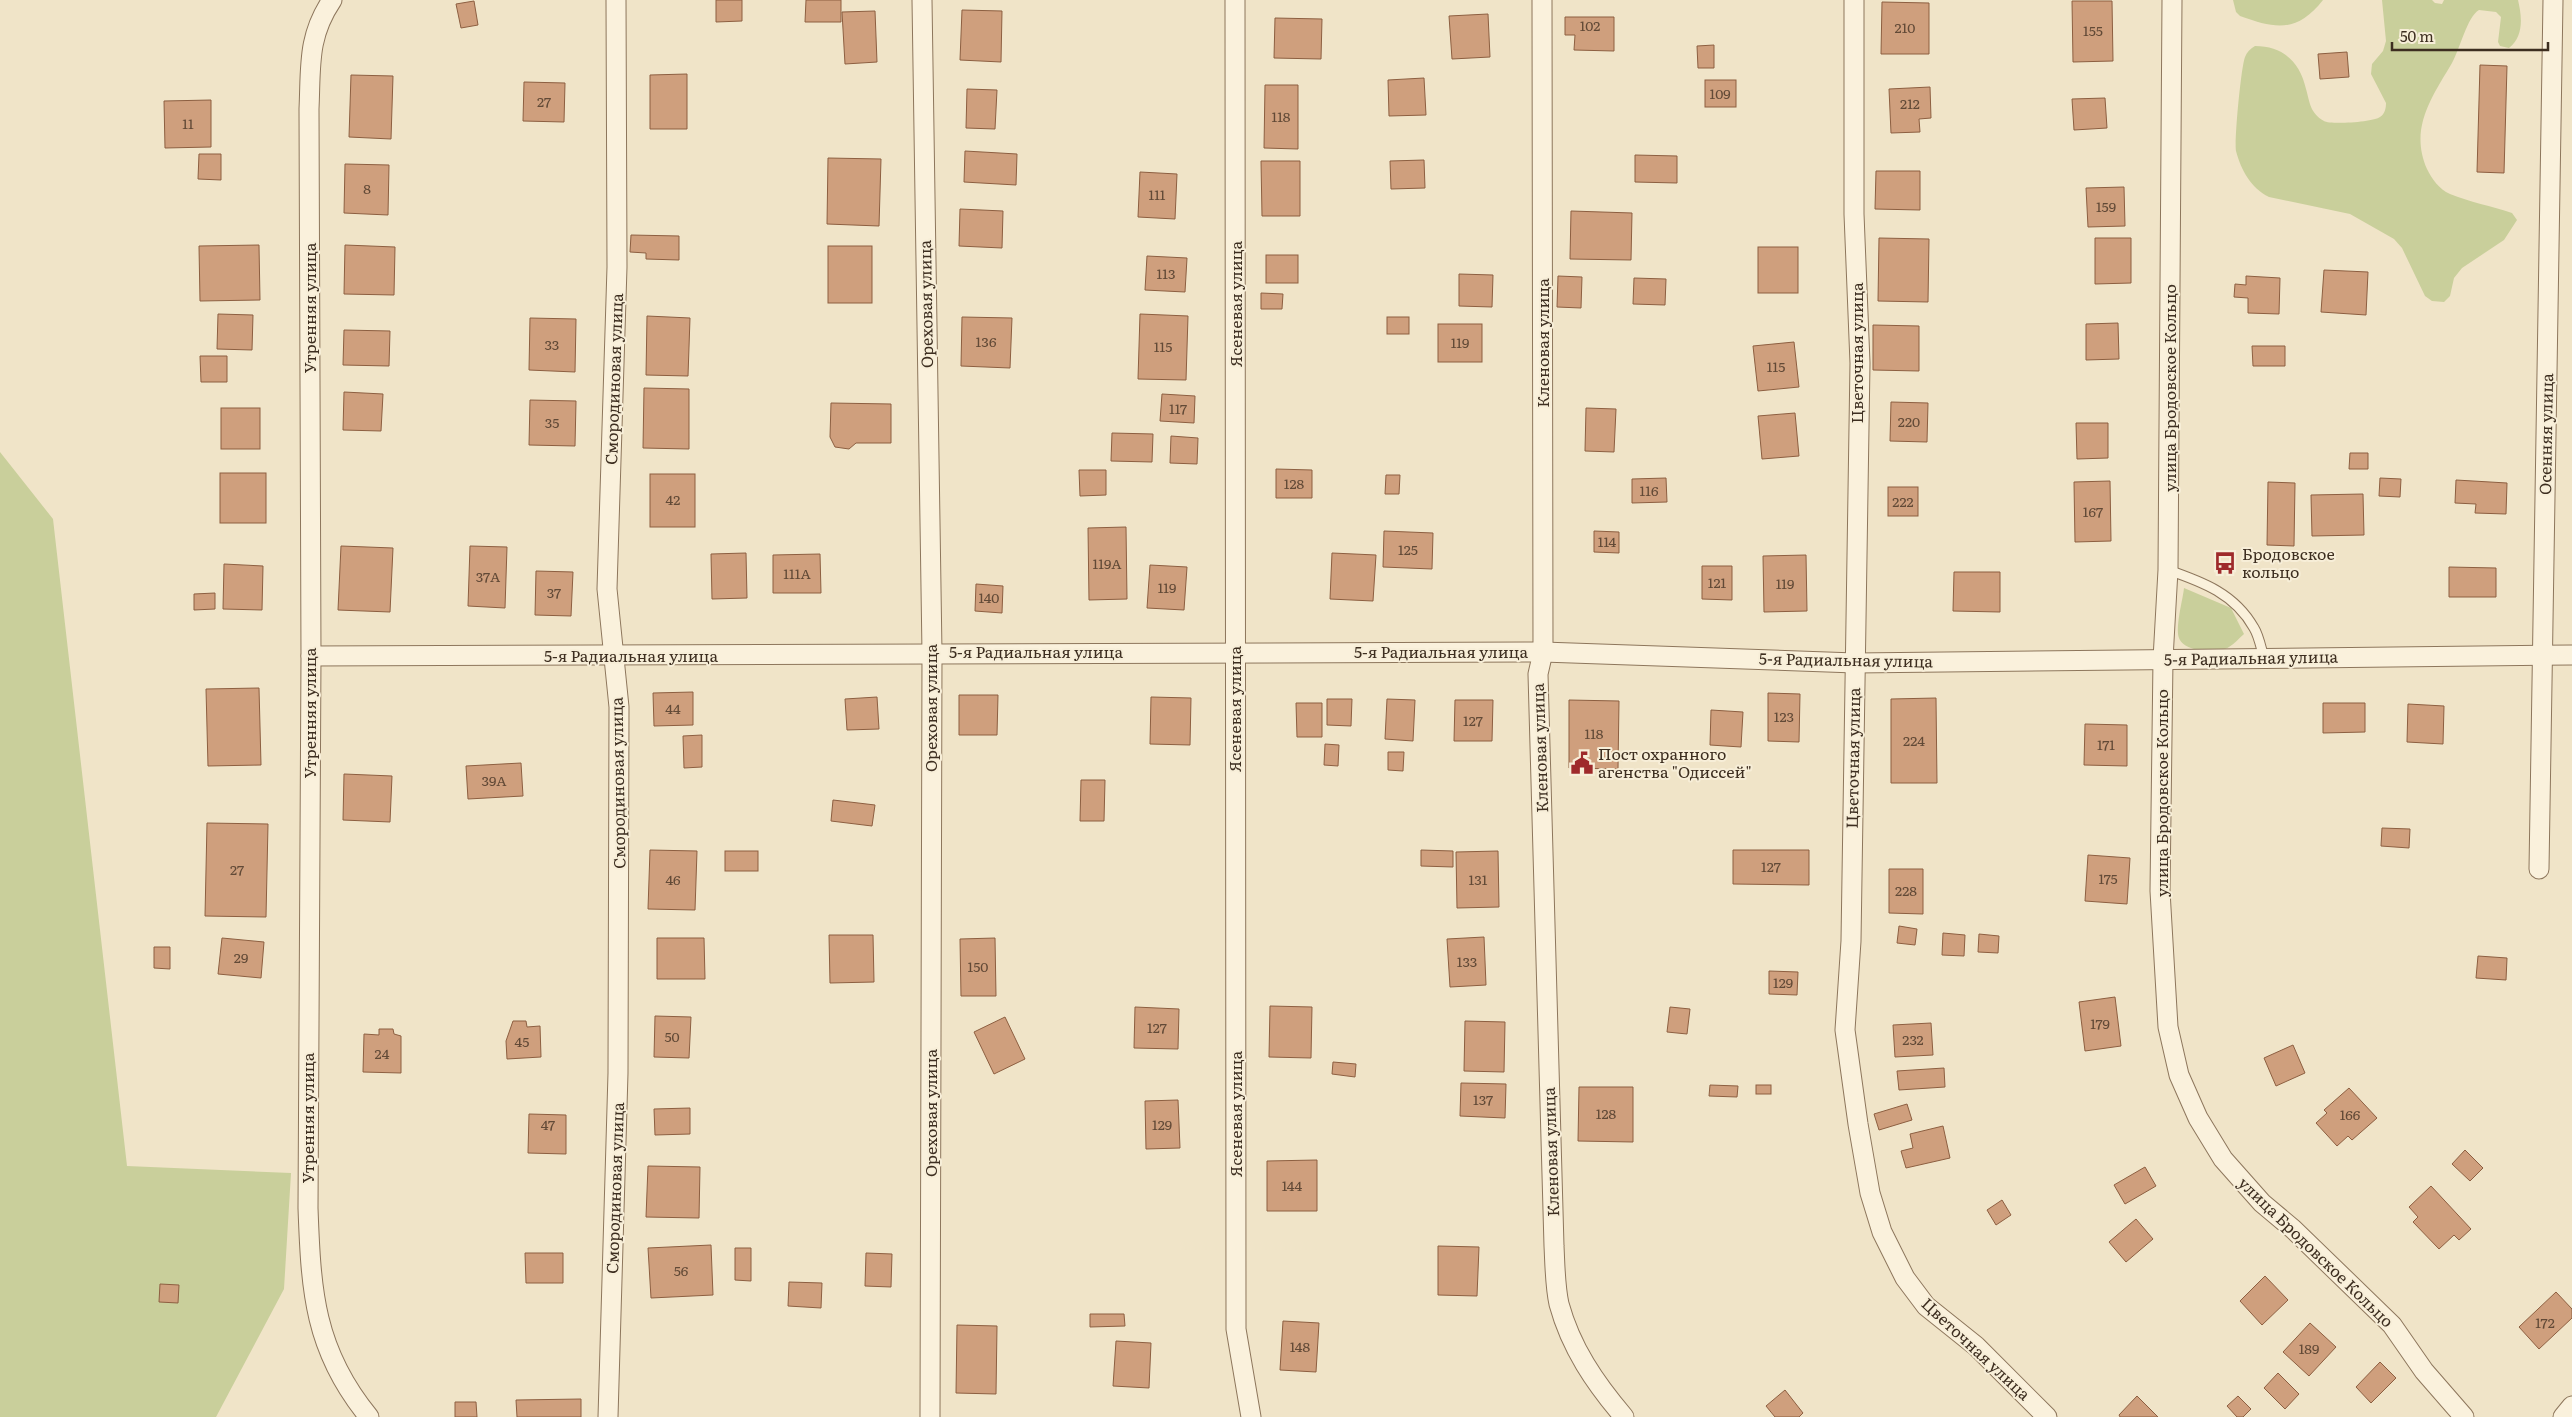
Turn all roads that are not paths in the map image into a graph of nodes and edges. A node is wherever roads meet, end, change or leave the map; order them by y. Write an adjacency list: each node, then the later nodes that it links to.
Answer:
1 (332, 0): 15 (street, Утренняя улица)
2 (616, 0): 16 (street, Смородиновая улица)
3 (922, 0): 10 (street, Ореховая улица)
4 (1235, 0): 11 (street, Ясеневая улица)
5 (1542, 0): 12 (street, Кленовая улица)
6 (1854, 0): 19 (street, Цветочная улица)
7 (2172, 0): 9 (street, улица Бродовское Кольцо)
8 (2552, 0): 13 (street, Осенняя улица)
9 (2168, 570): 17 (lane); 18 (street, улица Бродовское Кольцо)
10 (932, 652): 11 (street, 5-я Радиальная улица); 16 (street, 5-я Радиальная улица); 24 (street, Ореховая улица)
11 (1235, 652): 12 (street, 5-я Радиальная улица); 25 (street, Ясеневая улица)
12 (1543, 652): 19 (street, 5-я Радиальная улица); 26 (street, Кленовая улица)
13 (2543, 654): 14 (street, 5-я Радиальная улица); 17 (street, 5-я Радиальная улица); 20 (street, Осенняя улица)
14 (2572, 654)
15 (311, 656): 16 (street, 5-я Радиальная улица); 22 (street, Утренняя улица)
16 (612, 656): 23 (street, Смородиновая улица)
17 (2264, 658): 18 (street, 5-я Радиальная улица)
18 (2163, 659): 19 (street, 5-я Радиальная улица); 28 (street, улица Бродовское Кольцо)
19 (1855, 663): 27 (street, Цветочная улица)
20 (2539, 869)
21 (2572, 1406): 29 (street)
22 (369, 1417)
23 (608, 1417)
24 (930, 1417)
25 (1251, 1417)
26 (1624, 1417)
27 (2047, 1417)
28 (2464, 1417)
29 (2563, 1417)

